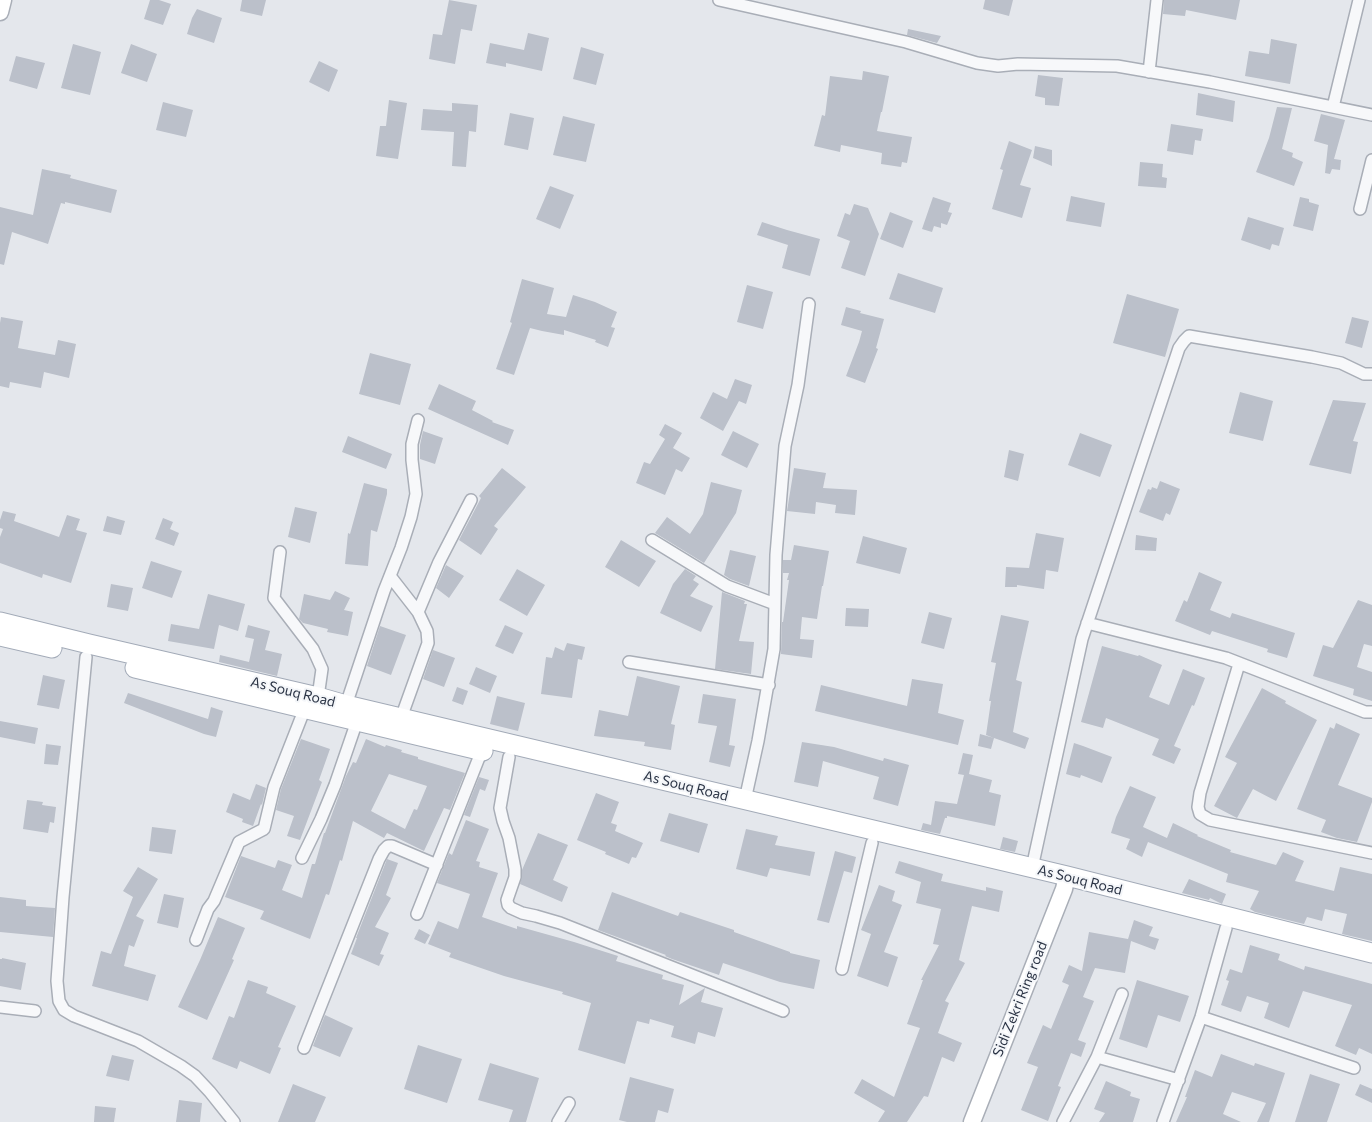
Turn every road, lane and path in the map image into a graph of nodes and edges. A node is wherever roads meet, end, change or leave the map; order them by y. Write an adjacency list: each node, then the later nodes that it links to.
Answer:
1 (3, 0): 5 (street)
2 (719, 0): 6 (street)
3 (1156, 0): 6 (street)
4 (1359, 0): 7 (street)
5 (0, 12)
6 (1149, 72): 7 (street)
7 (1333, 107): 8 (street)
8 (1372, 115)
9 (1372, 160): 10 (street)
10 (1360, 208)
11 (809, 304): 18 (street)
12 (1372, 374): 21 (street)
13 (418, 420): 17 (street)
14 (471, 500): 19 (street)
15 (652, 540): 18 (street)
16 (280, 552): 27 (street)
17 (390, 576): 19 (street); 28 (street)
18 (775, 604): 26 (street)
19 (418, 612): 30 (street)
20 (0, 622): 27 (main road, As Souq Road)
21 (1087, 623): 25 (street); 39 (street)
22 (0, 636): 23 (main road, As Souq Road)
23 (86, 656): 27 (main road, As Souq Road); 57 (street)
24 (629, 662): 26 (street)
25 (1239, 664): 29 (street); 36 (street)
26 (769, 685): 34 (street)
27 (312, 703): 28 (main road, As Souq Road); 31 (main road, As Souq Road); 43 (street)
28 (346, 705): 30 (main road, As Souq Road)
29 (1372, 712)
30 (401, 718): 34 (main road, As Souq Road)
31 (356, 721): 32 (main road, As Souq Road); 37 (street)
32 (482, 750): 33 (main road, As Souq Road); 38 (street)
33 (509, 757): 35 (main road, As Souq Road); 50 (street)
34 (745, 800): 39 (main road, As Souq Road)
35 (872, 843): 40 (main road, As Souq Road); 46 (street)
36 (1372, 854)
37 (302, 858)
38 (437, 865): 41 (street); 52 (street)
39 (1032, 868): 40 (main road, As Souq Road)
40 (1065, 882): 42 (main road, As Souq Road); 44 (main road, As Souq Road); 59 (street, Sidi Zekri Ring road)
41 (416, 914)
42 (1226, 928): 45 (main road, As Souq Road); 51 (street)
43 (196, 940)
44 (1372, 953)
45 (1372, 966)
46 (842, 969)
47 (1122, 994): 53 (street)
48 (0, 1007): 49 (street)
49 (35, 1011)
50 (783, 1011)
51 (1201, 1017): 54 (street); 55 (street)
52 (304, 1048)
53 (1097, 1057): 55 (street); 60 (street)
54 (1354, 1068)
55 (1179, 1080): 61 (street)
56 (569, 1103): 58 (street)
57 (234, 1122)
58 (558, 1122)
59 (972, 1122)
60 (1063, 1122)
61 (1163, 1122)

